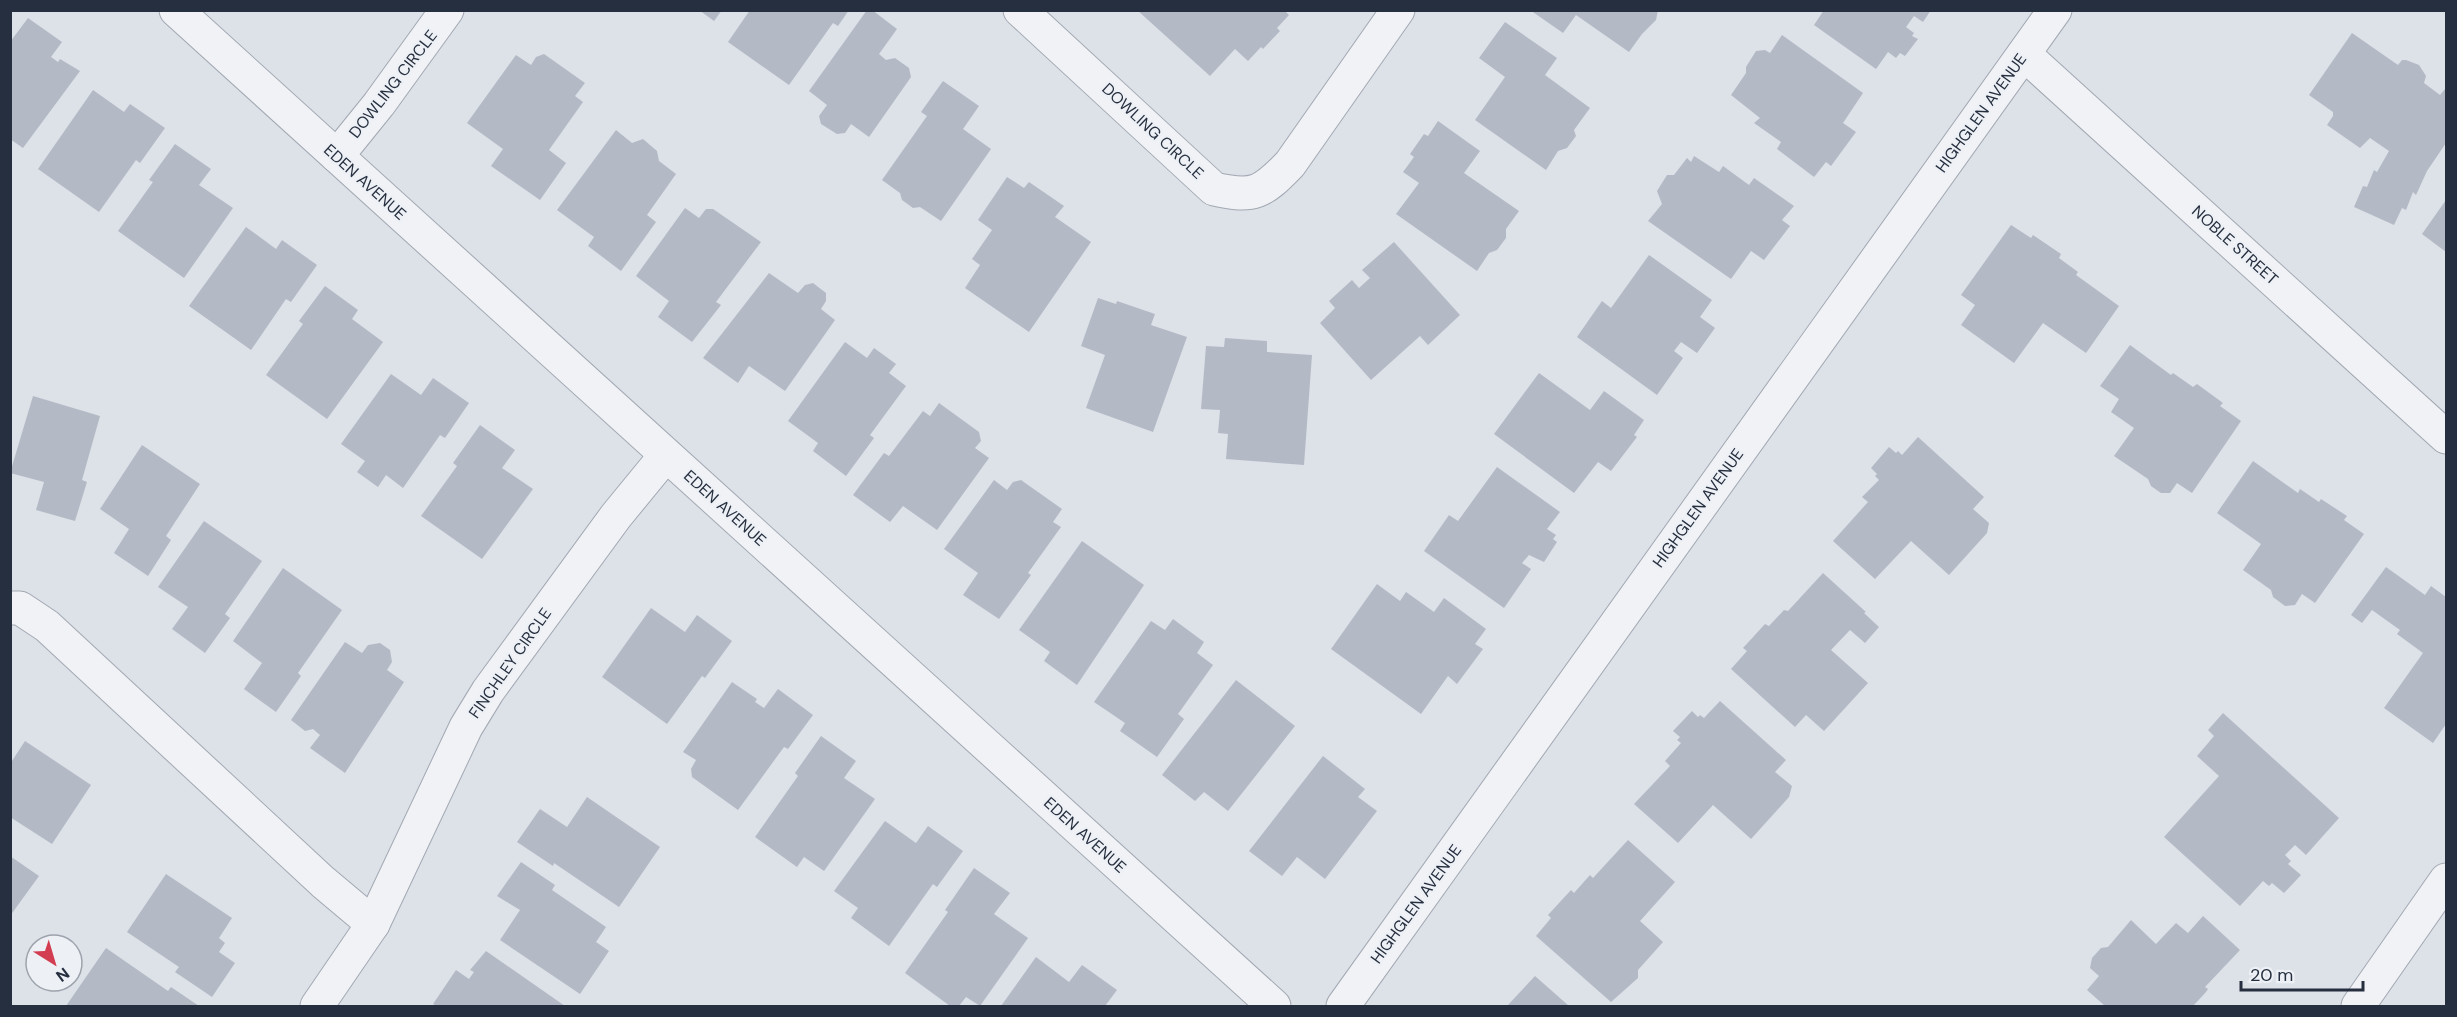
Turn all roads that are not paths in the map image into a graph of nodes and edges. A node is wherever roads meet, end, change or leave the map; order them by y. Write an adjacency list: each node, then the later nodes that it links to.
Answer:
1 (176, 10): 7 (street, EDEN AVENUE)
2 (447, 10): 7 (street, DOWLING CIRCLE)
3 (1020, 10): 4 (street, DOWLING CIRCLE)
4 (1398, 10)
5 (2055, 10): 6 (street, HIGHGLEN AVENUE)
6 (2024, 54): 8 (street, NOBLE STREET); 15 (street, HIGHGLEN AVENUE)
7 (336, 156): 9 (street, EDEN AVENUE)
8 (2446, 437)
9 (666, 455): 12 (street, FINCHLEY CIRCLE); 14 (street, EDEN AVENUE)
10 (10, 608): 12 (street)
11 (2446, 880): 16 (street)
12 (373, 924): 13 (street, FINCHLEY CIRCLE)
13 (317, 1006)
14 (1274, 1006)
15 (1343, 1006)
16 (2358, 1006)

